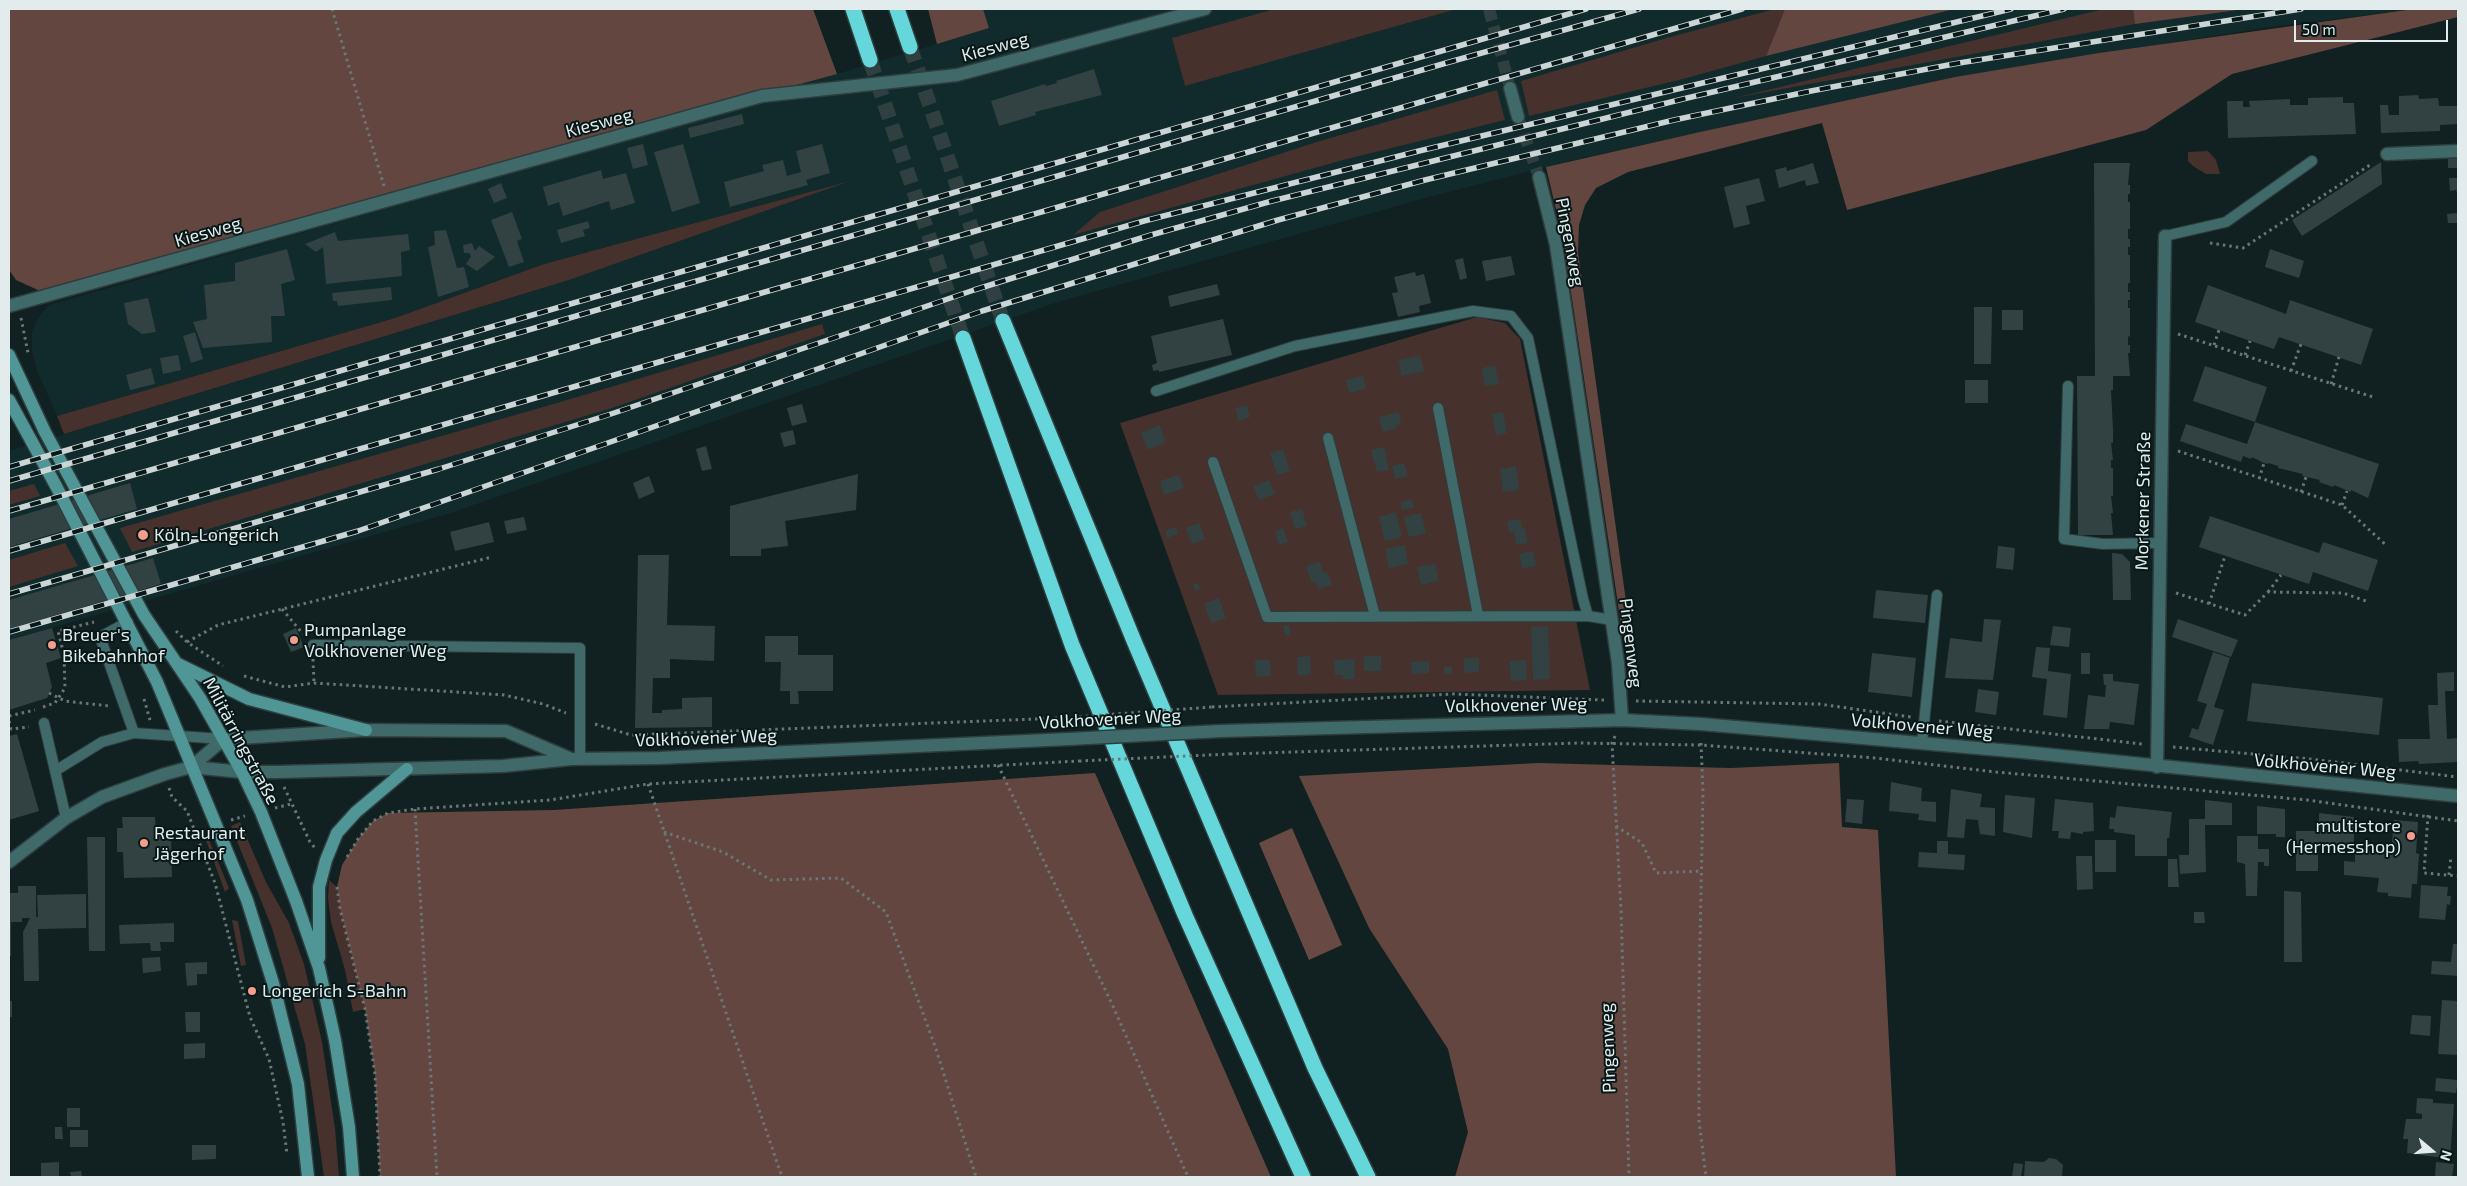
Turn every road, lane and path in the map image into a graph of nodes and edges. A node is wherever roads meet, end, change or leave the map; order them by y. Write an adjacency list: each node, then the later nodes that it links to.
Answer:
1 (332, 9): 13 (path)
2 (854, 9): 6 (highway)
3 (897, 9): 5 (highway)
4 (1205, 9): 13 (street, Kiesweg)
5 (910, 47)
6 (870, 60)
7 (1510, 88): 8 (street)
8 (1518, 118)
9 (2458, 151): 10 (street)
10 (2387, 154): 15 (path)
11 (2312, 161): 14 (lane)
12 (1539, 177): 57 (street, Pingenweg)
13 (388, 199): 16 (street, Kiesweg)
14 (2165, 236): 18 (street, Morkener Straße)
15 (2204, 242)
16 (9, 306)
17 (1003, 321): 121 (highway)
18 (2163, 329): 23 (path); 35 (street, Morkener Straße)
19 (2219, 330): 23 (path)
20 (963, 338): 120 (highway)
21 (2250, 341): 25 (path)
22 (2301, 344): 27 (path)
23 (2214, 345): 25 (path)
24 (9, 355): 61 (main road, Militärringstraße)
25 (2245, 355): 27 (path)
26 (2339, 357): 28 (path)
27 (2291, 370): 28 (path)
28 (2331, 384): 31 (path)
29 (2068, 386): 43 (lane)
30 (1156, 391): 56 (lane)
31 (2372, 397)
32 (9, 400): 58 (main road)
33 (1438, 408): 54 (lane)
34 (1328, 438): 55 (lane)
35 (2162, 446): 39 (path); 43 (street, Morkener Straße)
36 (1213, 462): 55 (lane)
37 (2264, 463): 39 (path)
38 (2306, 477): 41 (path)
39 (2260, 479): 41 (path)
40 (2347, 491): 42 (path)
41 (2301, 492): 42 (path)
42 (2342, 505): 44 (path)
43 (2160, 543): 48 (street, Morkener Straße)
44 (2386, 545)
45 (2225, 556): 52 (path)
46 (492, 557): 53 (path)
47 (2281, 575): 49 (path)
48 (2160, 588): 52 (path); 85 (street, Morkener Straße)
49 (2268, 592): 51 (path); 52 (path)
50 (1937, 596): 72 (lane)
51 (2366, 602)
52 (2210, 604)
53 (282, 609): 60 (path); 62 (path)
54 (1478, 615): 55 (lane); 56 (lane)
55 (1376, 616)
56 (1588, 616): 57 (lane)
57 (1612, 620): 68 (street, Pingenweg)
58 (128, 622): 69 (lane); 80 (main road)
59 (78, 625): 66 (path)
60 (313, 645): 64 (path); 71 (lane)
61 (176, 662): 77 (main road); 81 (main road, Militärringstraße)
62 (228, 670)
63 (238, 673): 64 (path)
64 (314, 683): 71 (path)
65 (49, 693): 66 (path)
66 (58, 697): 69 (path); 70 (path)
67 (144, 698): 79 (path)
68 (1621, 700): 71 (path, bridge); 72 (path); 73 (street, Pingenweg)
69 (123, 702): 78 (lane)
70 (9, 716)
71 (580, 719): 86 (lane)
72 (1925, 719): 83 (lane); 85 (path)
73 (1622, 720): 76 (street, Volkhovener Weg); 82 (path, Pingenweg); 86 (street, Volkhovener Weg, bridge)
74 (9, 721): 75 (path)
75 (44, 723): 91 (lane)
76 (1701, 724): 83 (street, Volkhovener Weg); 84 (path)
77 (366, 730): 81 (street, Volkhovener Weg); 86 (street, Volkhovener Weg)
78 (134, 734): 79 (lane); 91 (lane)
79 (151, 735): 80 (lane)
80 (181, 738): 81 (lane); 88 (main road)
81 (224, 739): 88 (street); 92 (main road, Militärringstraße)
82 (1612, 743): 84 (path); 87 (path, bridge); 102 (path, Pingenweg)
83 (1922, 744): 89 (street, Volkhovener Weg)
84 (1701, 745): 99 (path); 107 (path)
85 (2157, 745): 89 (street, Morkener Straße); 94 (path)
86 (575, 759): 90 (street, Volkhovener Weg)
87 (998, 765): 95 (path); 119 (path)
88 (192, 767): 92 (street, Volkhovener Weg); 93 (street); 113 (main road)
89 (2157, 767): 96 (street, Volkhovener Weg)
90 (407, 769): 92 (street, Volkhovener Weg); 105 (main road)
91 (55, 771): 100 (lane)
92 (242, 772): 111 (main road, Militärringstraße)
93 (165, 774): 100 (street); 112 (path)
94 (2458, 776)
95 (648, 784): 98 (path); 103 (path)
96 (2458, 796)
97 (291, 804): 105 (path)
98 (415, 809): 105 (path); 116 (path)
99 (2428, 815): 101 (path); 108 (path)
100 (66, 818): 106 (street)
101 (2458, 820)
102 (1616, 826): 107 (path); 122 (path, Pingenweg)
103 (664, 832): 117 (path); 118 (path)
104 (2451, 856): 108 (path)
105 (326, 860): 111 (main road)
106 (9, 862)
107 (1702, 871): 123 (path)
108 (2450, 875): 109 (path)
109 (2458, 876)
110 (339, 880): 115 (path)
111 (319, 968): 114 (main road, Militärringstraße)
112 (287, 1158)
113 (308, 1177)
114 (353, 1177)
115 (380, 1177)
116 (437, 1177)
117 (782, 1177)
118 (976, 1177)
119 (1188, 1177)
120 (1303, 1177)
121 (1368, 1177)
122 (1629, 1177)
123 (1706, 1177)

